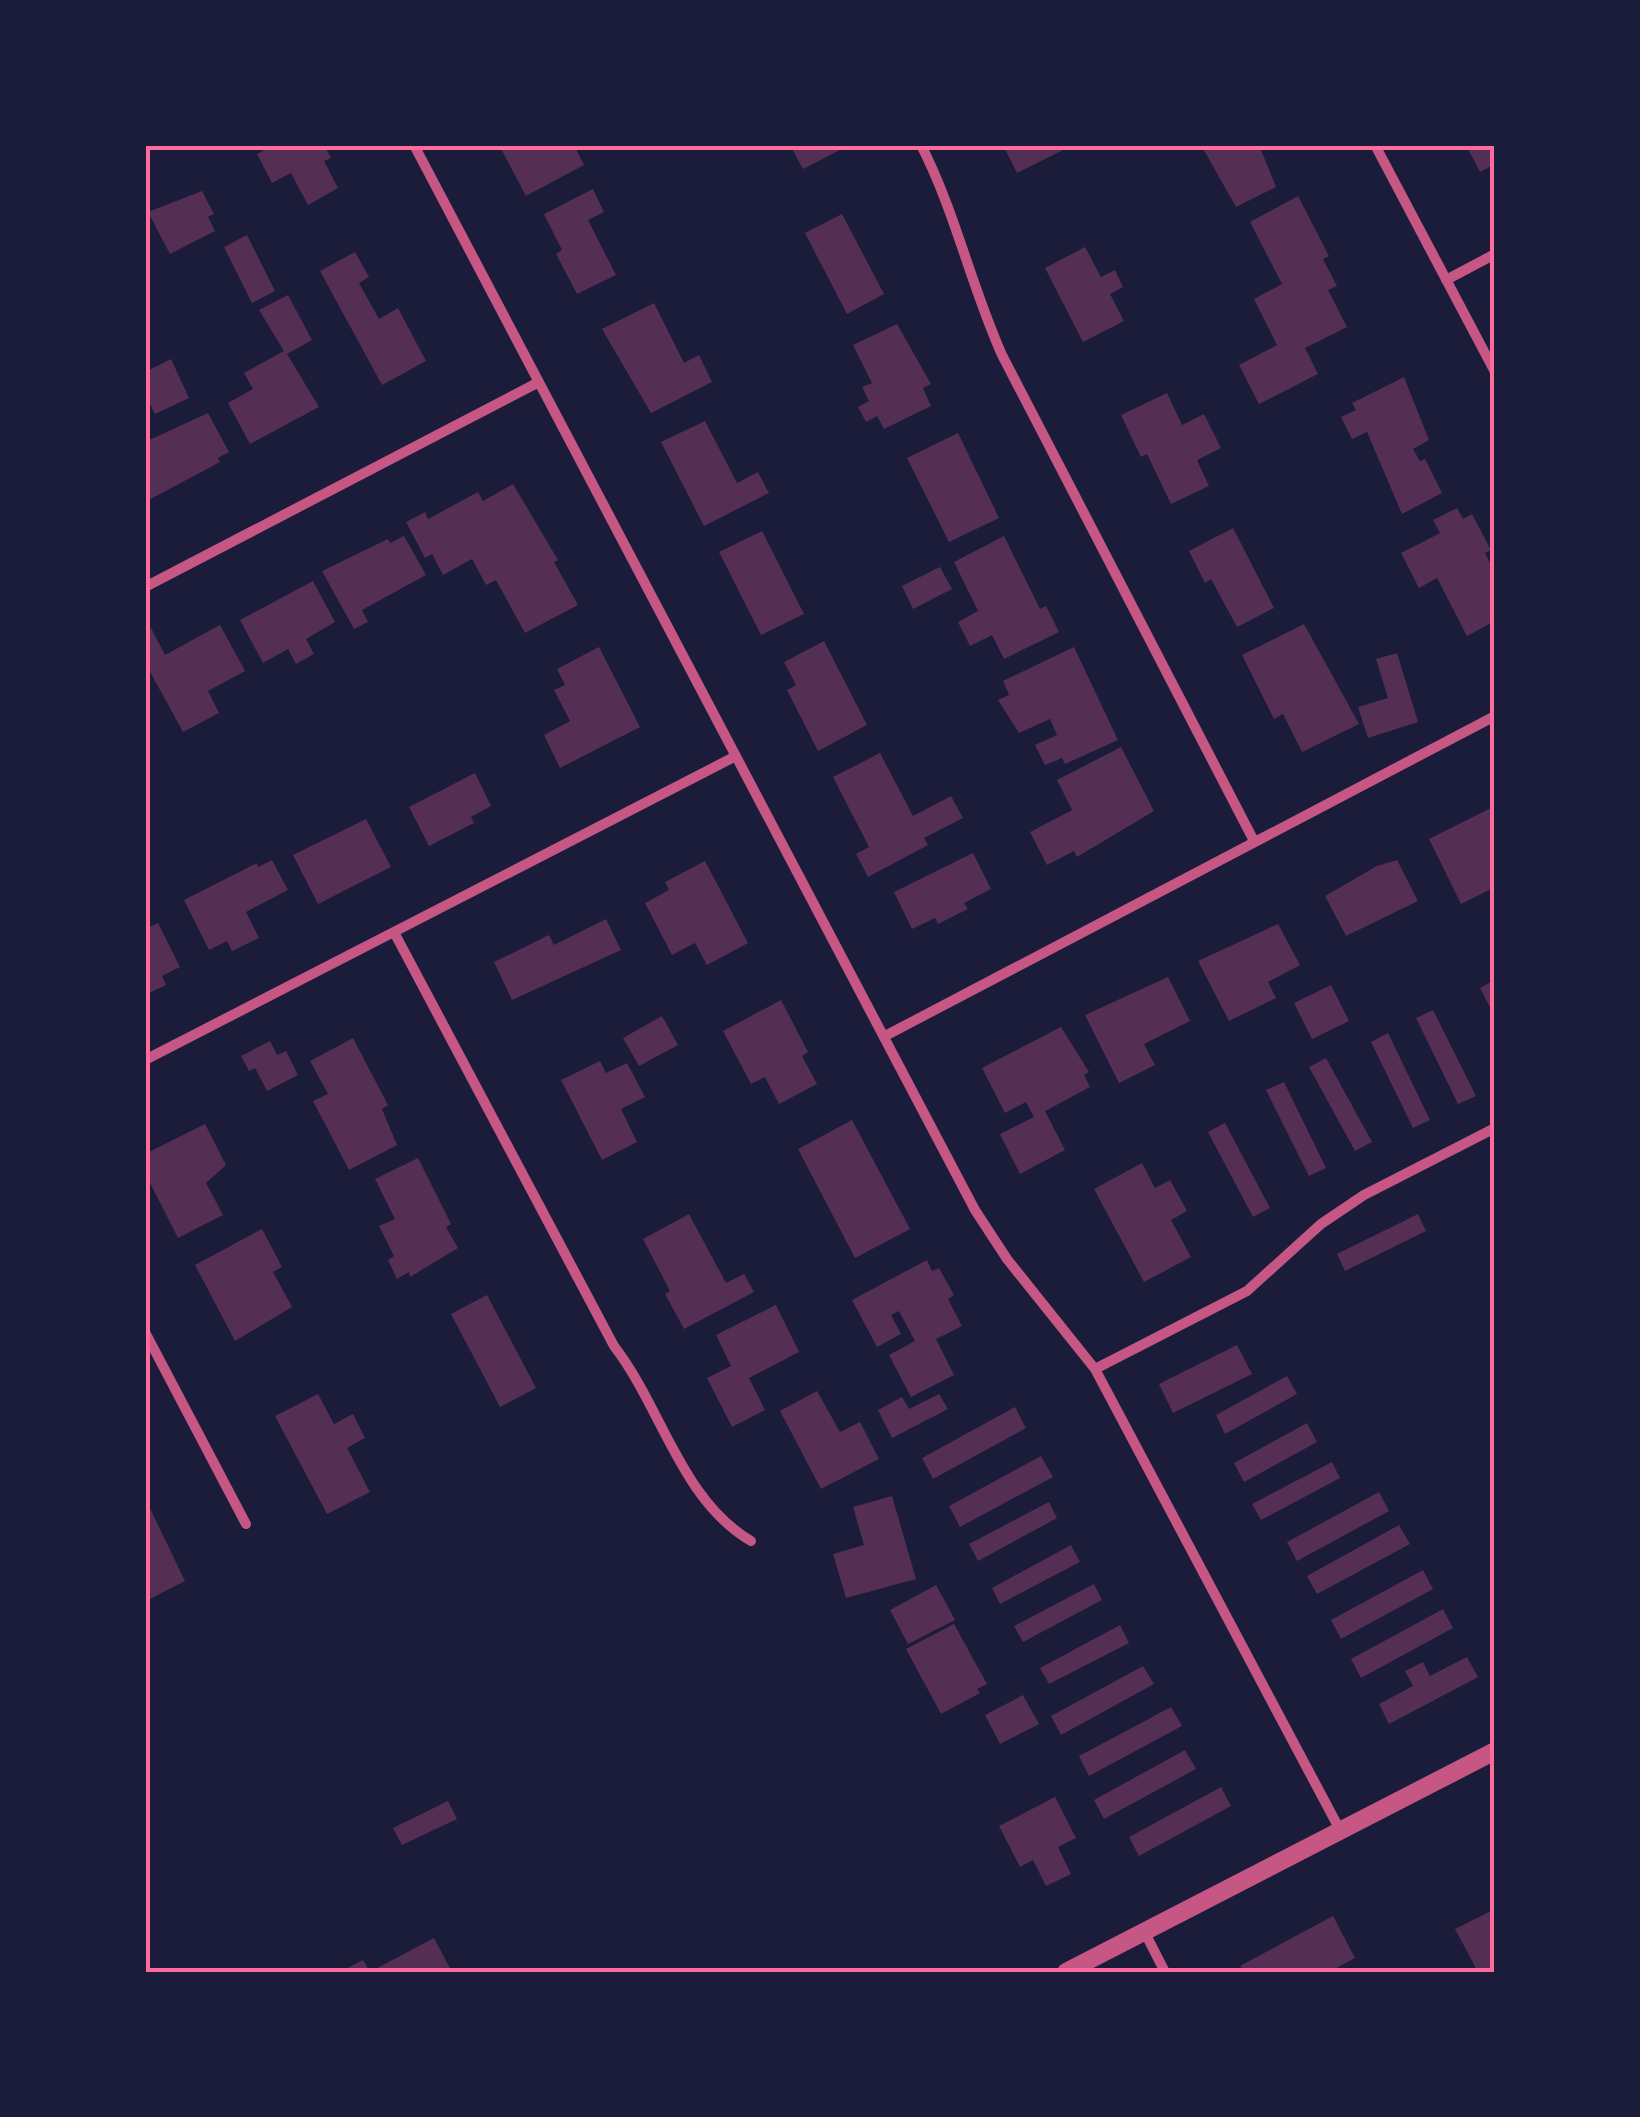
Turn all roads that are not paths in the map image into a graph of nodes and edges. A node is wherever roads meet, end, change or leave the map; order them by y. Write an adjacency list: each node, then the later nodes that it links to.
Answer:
1 (414, 145): 7 (street)
2 (920, 145): 11 (street)
3 (1374, 145): 5 (street)
4 (1495, 254): 5 (street)
5 (1446, 280): 6 (street)
6 (1495, 372)
7 (539, 382): 8 (street); 10 (street)
8 (145, 586)
9 (1495, 716): 11 (street)
10 (736, 756): 12 (street); 13 (street)
11 (1254, 841): 13 (street)
12 (395, 934): 14 (street); 19 (street)
13 (884, 1036): 17 (street)
14 (145, 1060)
15 (1495, 1128): 17 (street)
16 (145, 1332): 18 (street)
17 (1095, 1369): 21 (street)
18 (246, 1524)
19 (751, 1541)
20 (1495, 1751): 21 (street)
21 (1340, 1830): 22 (street)
22 (1144, 1932): 23 (street); 24 (street)
23 (1066, 1972)
24 (1165, 1972)

